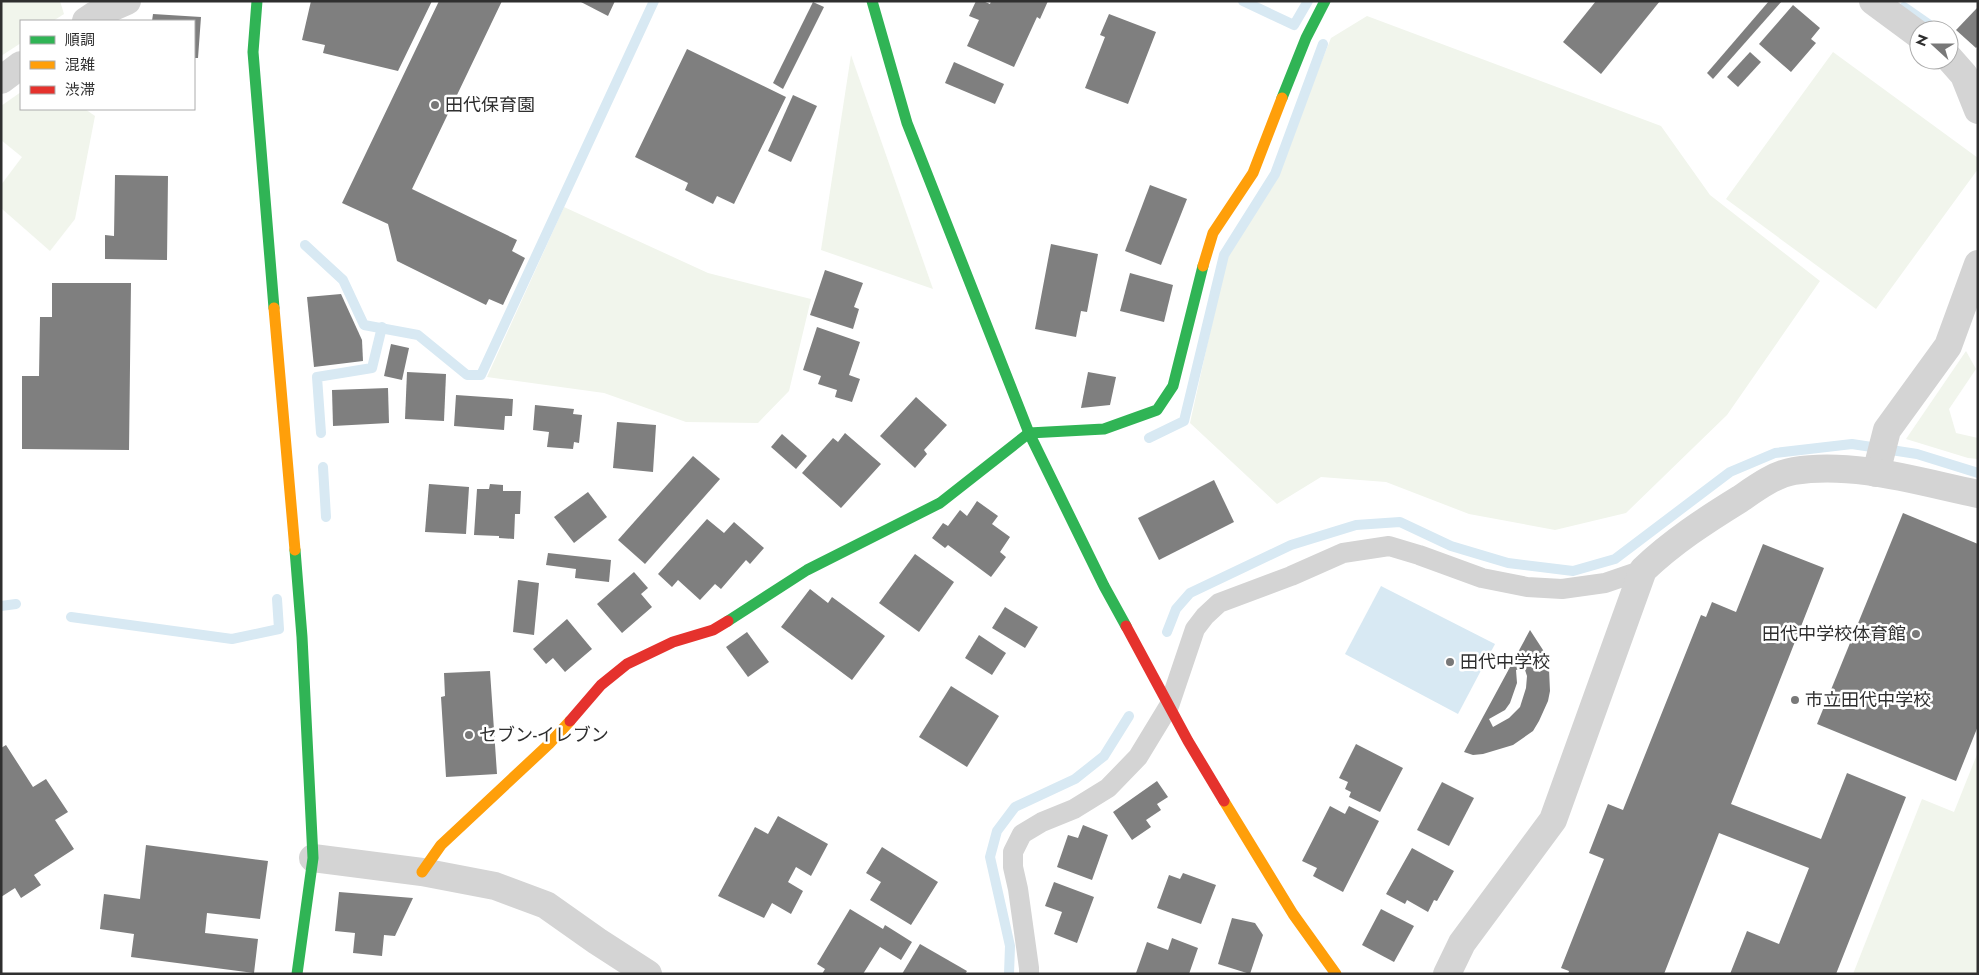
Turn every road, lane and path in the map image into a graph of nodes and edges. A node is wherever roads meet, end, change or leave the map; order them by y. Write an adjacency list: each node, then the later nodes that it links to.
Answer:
1 (127, 1): 6 (street)
2 (257, 1): 18 (street)
3 (872, 1): 13 (street)
4 (1324, 1): 13 (street)
5 (1873, 1): 7 (street)
6 (88, 20)
7 (1909, 28)
8 (20, 66): 10 (street)
9 (1959, 69): 11 (street)
10 (1, 80)
11 (1978, 110)
12 (1978, 264): 14 (street)
13 (1029, 433): 17 (street); 19 (street)
14 (1876, 473): 15 (street); 16 (street)
15 (1978, 494)
16 (1643, 570): 17 (lane); 24 (street)
17 (1169, 706): 22 (lane); 23 (street)
18 (313, 858): 19 (street); 20 (street)
19 (422, 872): 21 (street)
20 (297, 974)
21 (648, 974)
22 (1029, 974)
23 (1336, 974)
24 (1447, 974)

